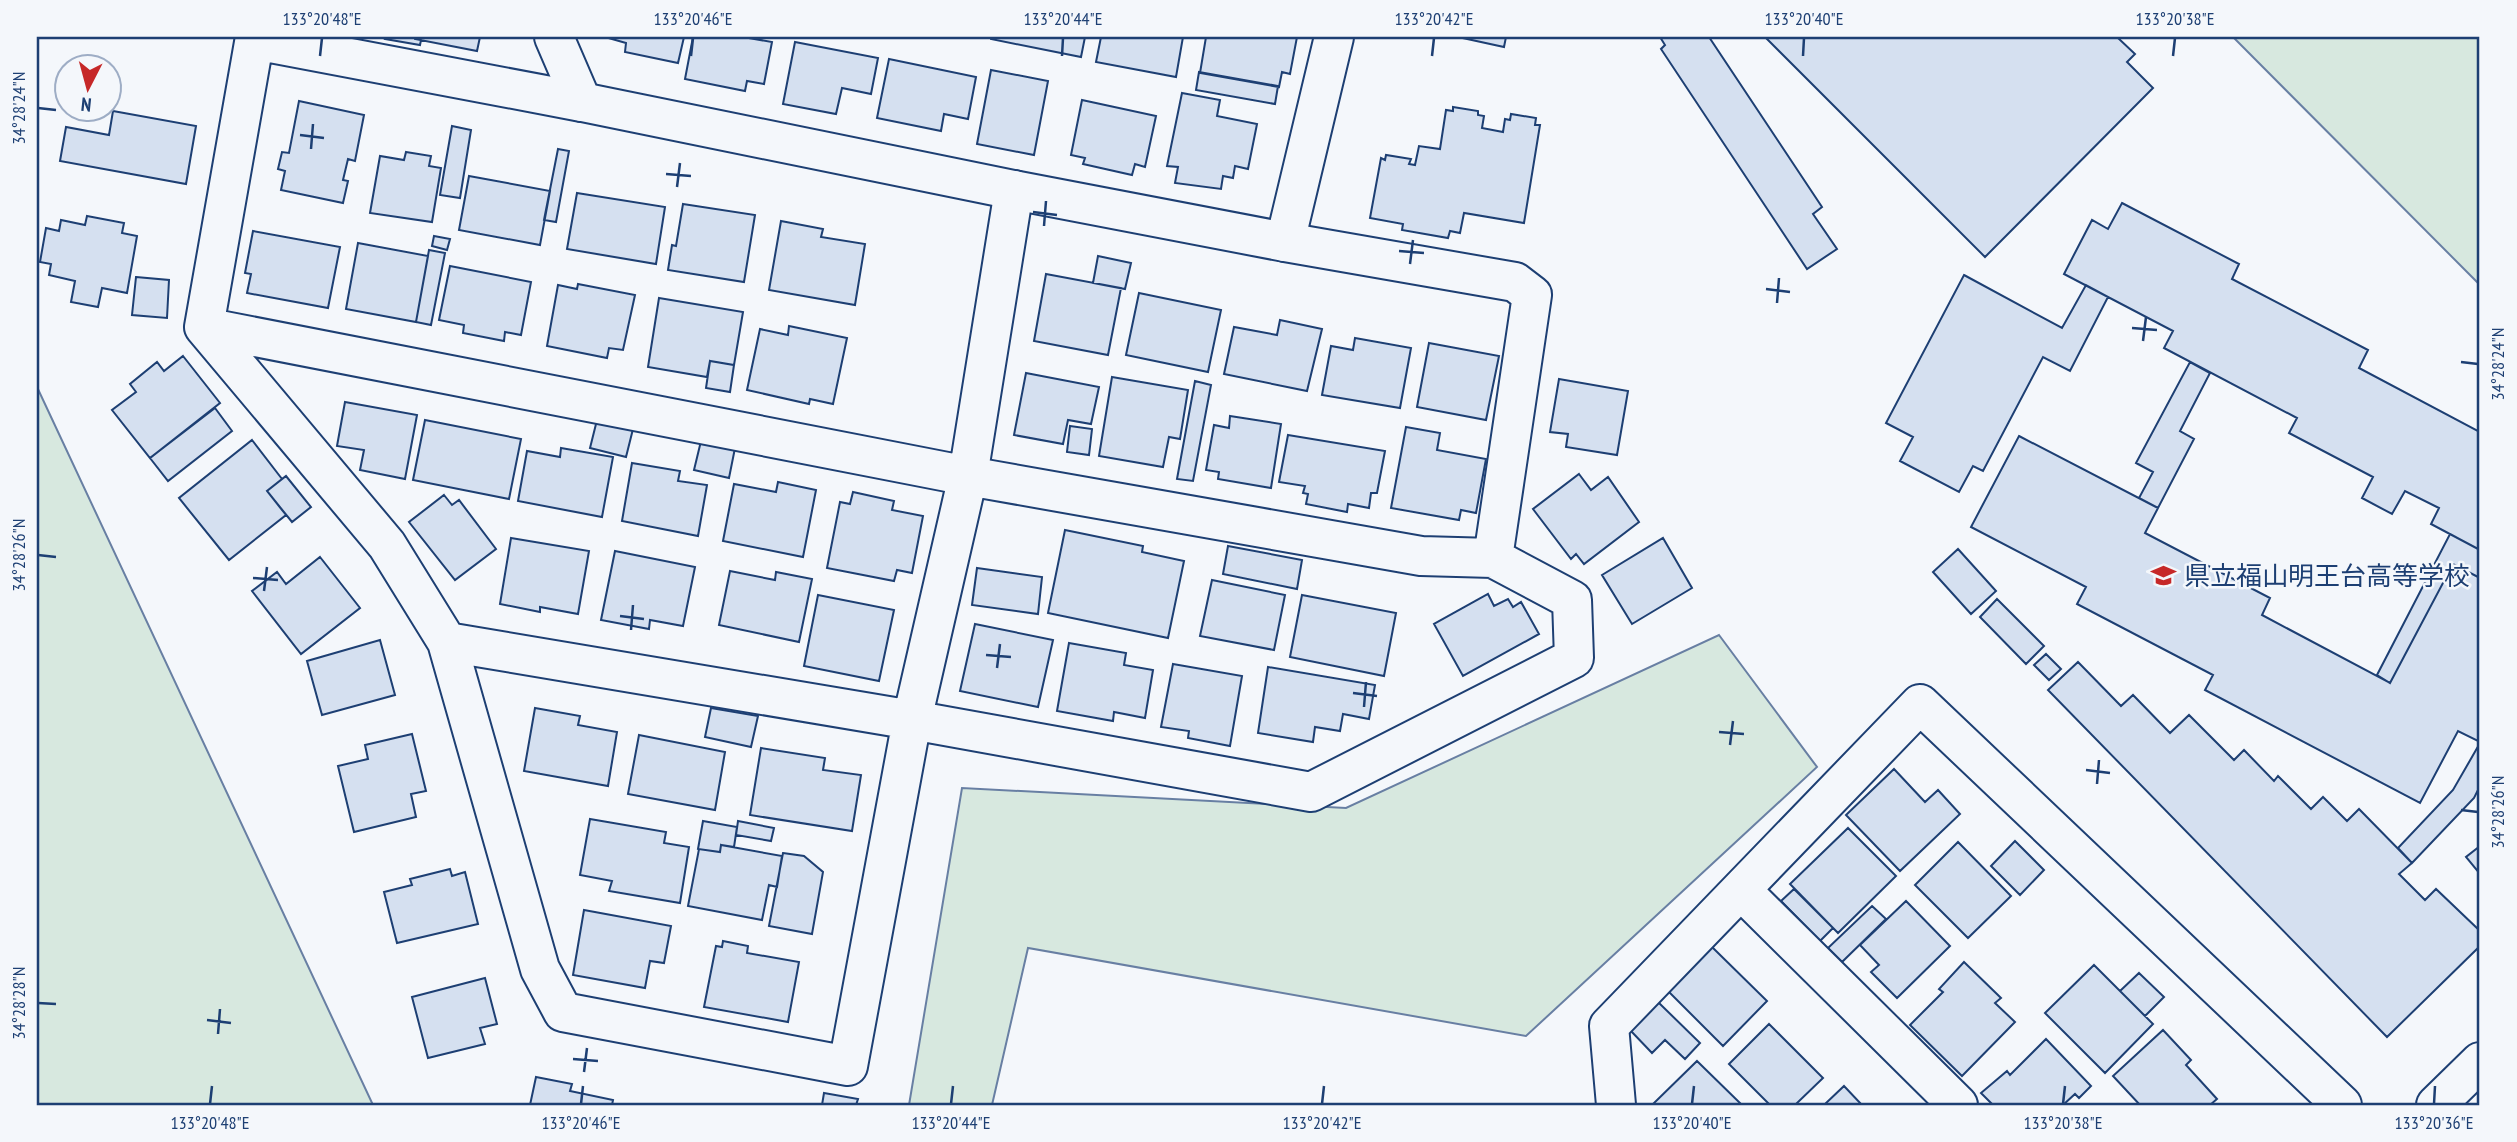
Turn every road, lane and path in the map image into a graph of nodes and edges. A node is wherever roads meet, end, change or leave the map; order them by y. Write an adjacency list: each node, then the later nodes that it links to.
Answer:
1 (554, 37): 4 (street)
2 (1334, 37): 6 (street)
3 (255, 38): 4 (street); 7 (street)
4 (582, 102): 5 (street)
5 (1014, 190): 6 (street); 8 (street)
6 (1285, 242): 9 (street)
7 (204, 327): 8 (street); 10 (street)
8 (968, 476): 9 (street); 11 (street)
9 (1493, 558): 11 (street)
10 (447, 642): 11 (street); 11 (street)
11 (912, 720)
12 (1741, 890): 14 (street); 15 (street); 16 (street)
13 (2480, 1062): 17 (street)
14 (1616, 1105)
15 (1958, 1105)
16 (2342, 1105)
17 (2436, 1105)

